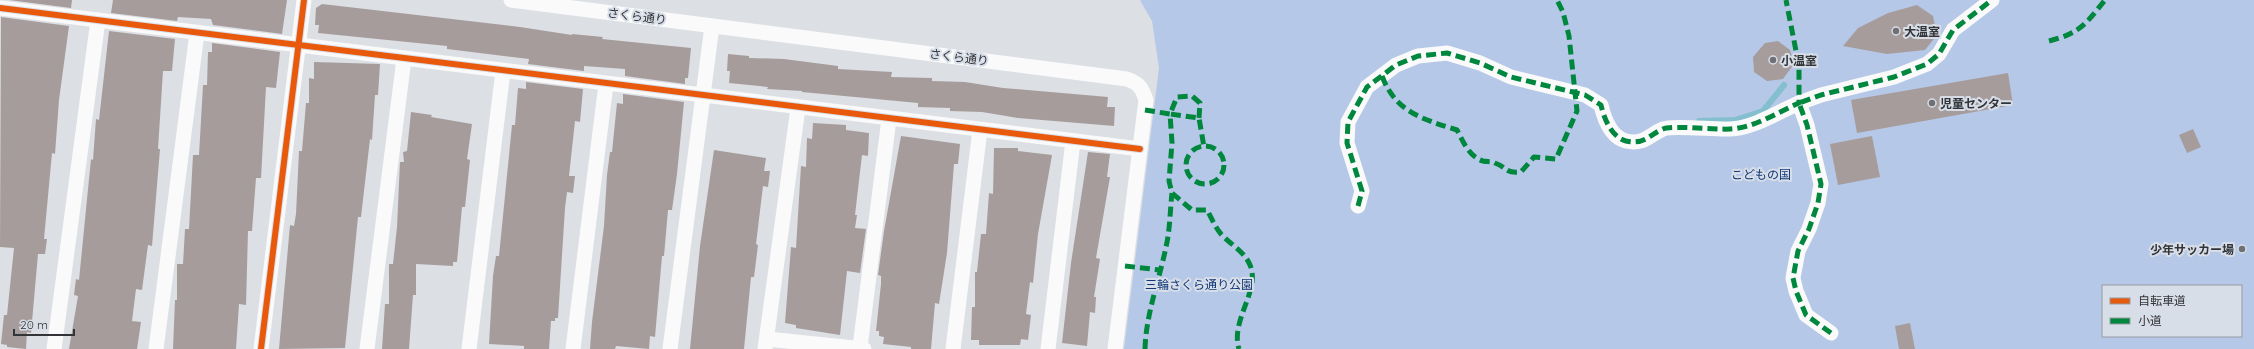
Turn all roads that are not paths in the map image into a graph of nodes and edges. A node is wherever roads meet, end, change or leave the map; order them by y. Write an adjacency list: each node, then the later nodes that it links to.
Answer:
1 (304, 0): 8 (street)
2 (511, 0): 6 (street, さくら通り)
3 (1992, 0): 13 (street)
4 (0, 8): 5 (street)
5 (98, 20): 7 (street); 23 (street)
6 (712, 26): 12 (street); 18 (street, さくら通り)
7 (197, 33): 8 (street); 24 (street)
8 (298, 45): 9 (street); 25 (street)
9 (404, 59): 10 (street); 26 (street)
10 (503, 71): 11 (street); 27 (street)
11 (606, 84): 12 (street); 28 (street)
12 (702, 96): 14 (street); 29 (street)
13 (1799, 103): 19 (street); 20 (street)
14 (798, 108): 15 (street); 21 (street)
15 (889, 119): 16 (street); 22 (street)
16 (980, 130): 17 (street); 30 (street)
17 (1073, 141): 18 (street); 31 (street)
18 (1140, 149): 32 (street, さくら通り)
19 (1358, 206)
20 (1831, 332)
21 (766, 344): 22 (street)
22 (862, 348)
23 (54, 349)
24 (156, 349)
25 (261, 349)
26 (367, 349)
27 (469, 349)
28 (572, 349)
29 (670, 349)
30 (953, 349)
31 (1048, 349)
32 (1115, 349)

